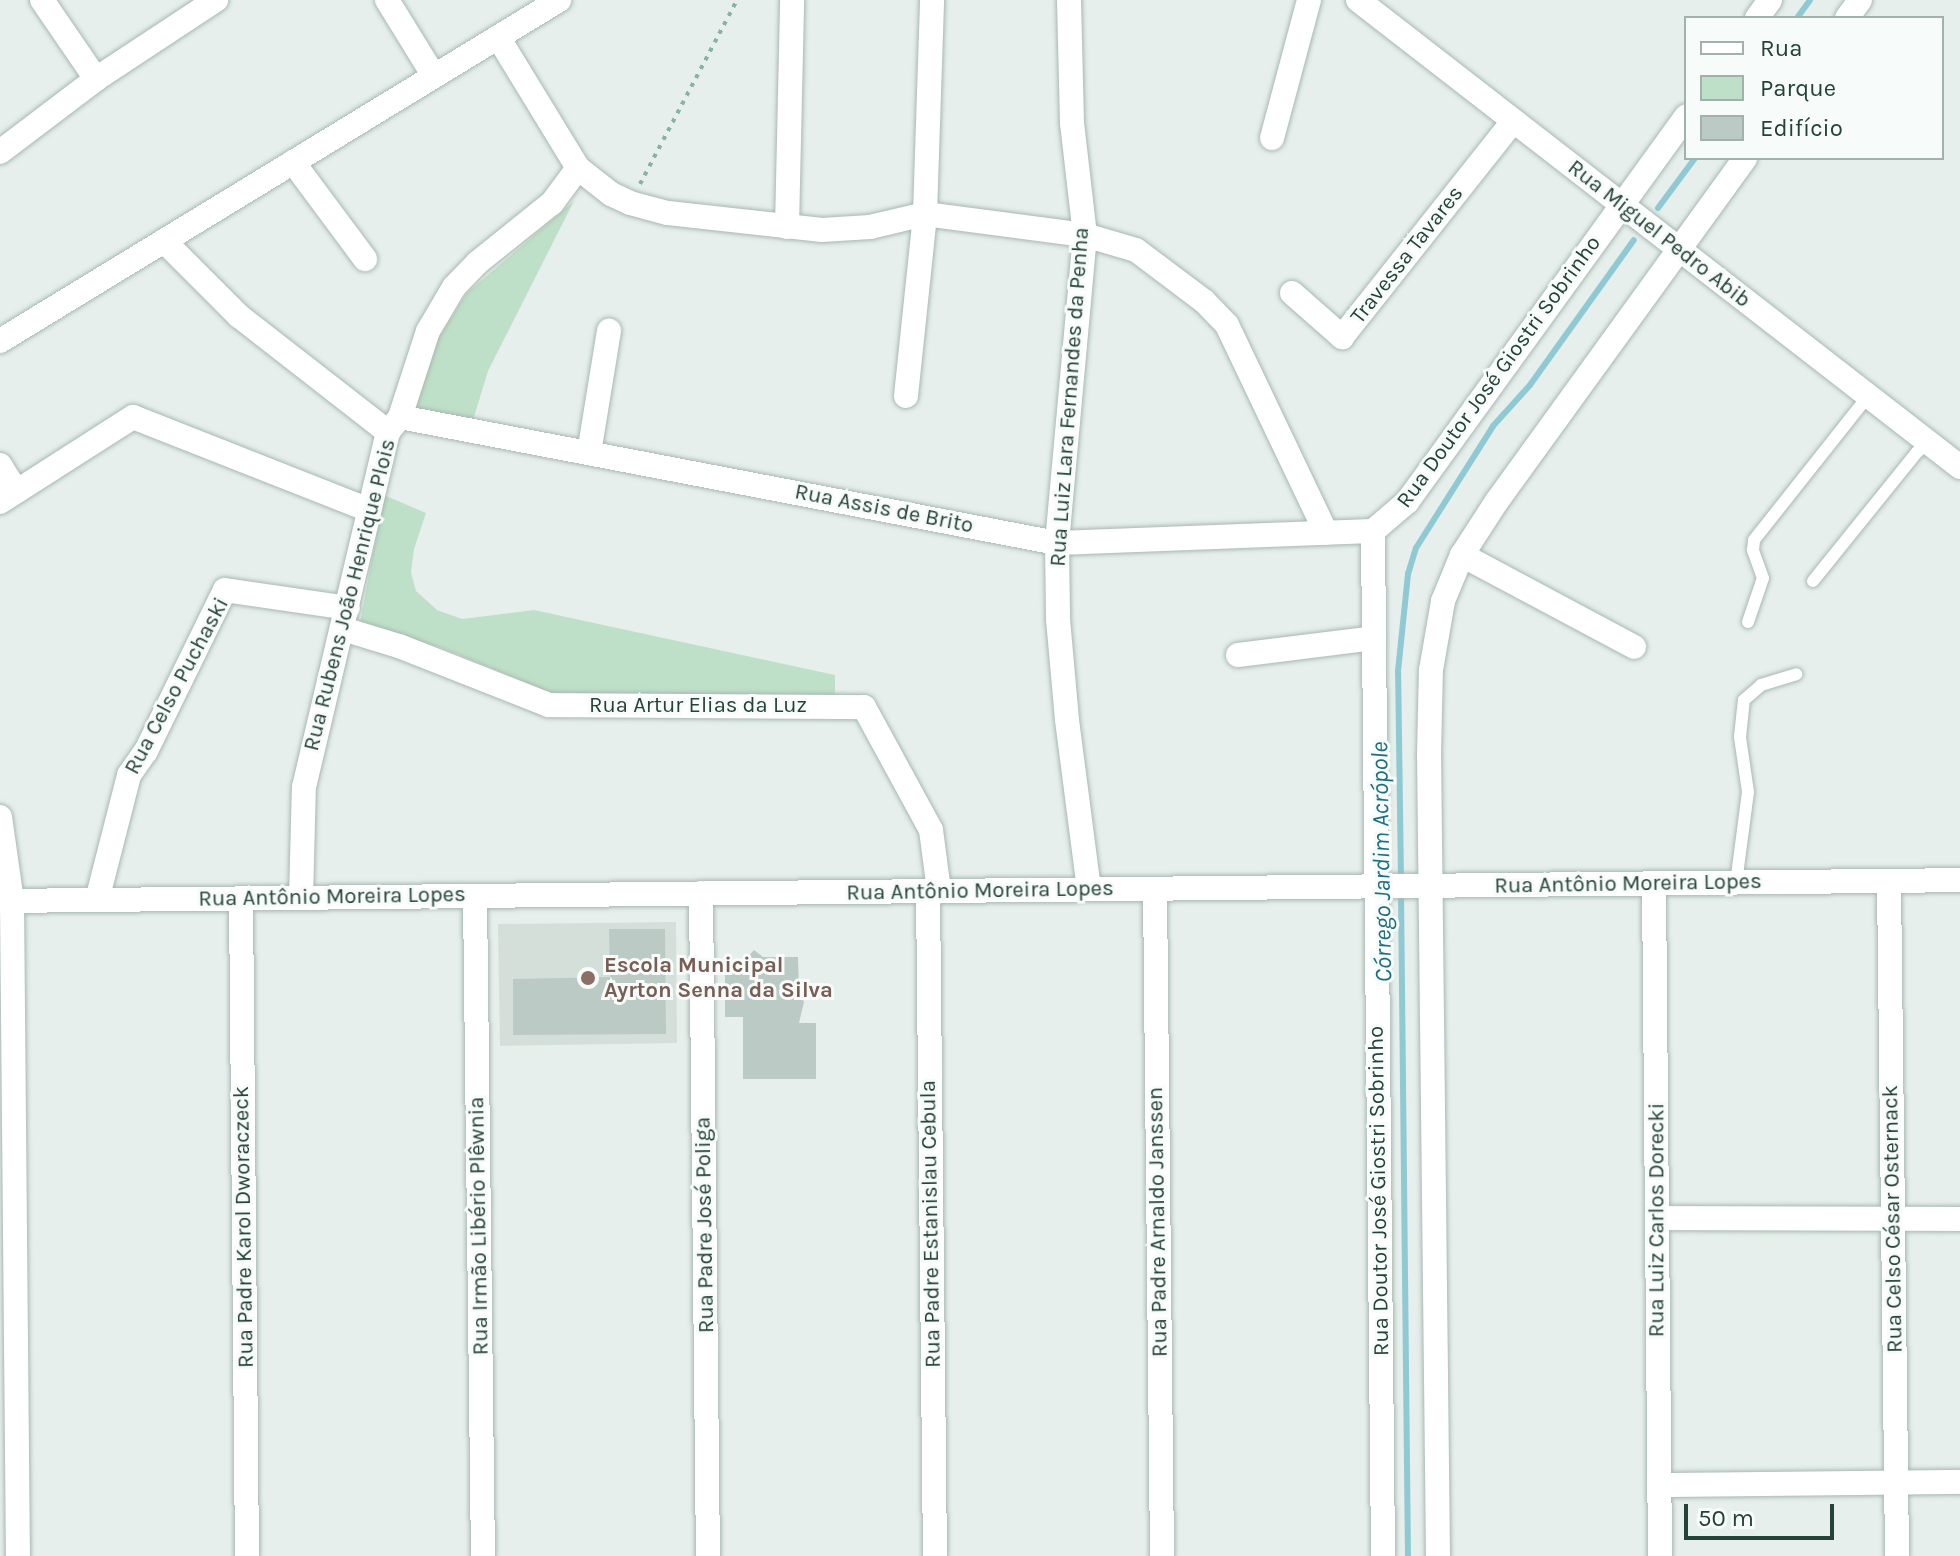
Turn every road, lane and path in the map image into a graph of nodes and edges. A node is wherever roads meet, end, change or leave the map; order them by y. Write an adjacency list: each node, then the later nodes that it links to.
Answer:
1 (42, 0): 13 (street)
2 (216, 0): 13 (street)
3 (387, 0): 12 (street)
4 (737, 0): 21 (path)
5 (792, 0): 24 (street)
6 (932, 0): 23 (street)
7 (1069, 0): 25 (street, Rua Luiz Lara Fernandes da Penha)
8 (1309, 0): 16 (street)
9 (1358, 0): 15 (street, Rua Miguel Pedro Abib)
10 (556, 1): 11 (street)
11 (498, 37): 12 (street); 20 (street)
12 (434, 76): 19 (street)
13 (96, 79): 17 (street)
14 (1684, 119): 22 (street, Rua Doutor José Giostri Sobrinho)
15 (1513, 121): 22 (street, Rua Miguel Pedro Abib); 29 (street, Travessa Tavares)
16 (1272, 138)
17 (2, 144)
18 (1744, 160): 27 (street)
19 (293, 162): 26 (street); 28 (street)
20 (578, 168): 21 (street); 34 (street, Rua Rubens João Henrique Plois)
21 (630, 203): 24 (street)
22 (1622, 205): 27 (street, Rua Miguel Pedro Abib); 41 (street, Rua Doutor José Giostri Sobrinho)
23 (925, 214): 24 (street); 25 (street); 32 (street)
24 (787, 227)
25 (1085, 235): 42 (street); 43 (street, Rua Luiz Lara Fernandes da Penha)
26 (164, 241): 31 (street); 34 (street, Rua Assis de Brito)
27 (1679, 249): 33 (street, Rua Miguel Pedro Abib); 44 (street)
28 (365, 259)
29 (1292, 293)
30 (609, 331): 36 (street)
31 (0, 341)
32 (906, 396)
33 (1868, 396): 35 (street, Rua Miguel Pedro Abib); 47 (lane)
34 (394, 424): 36 (street, Rua Assis de Brito); 40 (street, Rua Rubens João Henrique Plois)
35 (1929, 443): 38 (street, Rua Miguel Pedro Abib); 45 (lane)
36 (589, 453): 43 (street, Rua Assis de Brito)
37 (0, 465): 39 (street)
38 (1960, 467)
39 (8, 496): 40 (street)
40 (369, 510): 46 (street, Rua Rubens João Henrique Plois)
41 (1373, 531): 42 (street, Rua Assis de Brito); 48 (street, Rua Doutor José Giostri Sobrinho)
42 (1326, 533): 43 (street, Rua Assis de Brito)
43 (1057, 543): 59 (street, Rua Luiz Lara Fernandes da Penha)
44 (1462, 555): 49 (street); 58 (street)
45 (1813, 581)
46 (346, 619): 61 (street, Rua Artur Elias da Luz); 65 (street, Rua Rubens João Henrique Plois); 66 (street, Rua Celso Puchaski)
47 (1748, 622)
48 (1374, 638): 50 (street); 57 (street, Rua Doutor José Giostri Sobrinho)
49 (1634, 647)
50 (1238, 655)
51 (1796, 674): 55 (lane)
52 (0, 817): 67 (street)
53 (1960, 880): 54 (street, Rua Antônio Moreira Lopes)
54 (1889, 881): 55 (street, Rua Antônio Moreira Lopes); 69 (street, Rua Celso César Osternack)
55 (1736, 883): 56 (street, Rua Antônio Moreira Lopes)
56 (1654, 884): 58 (street, Rua Antônio Moreira Lopes); 68 (street, Rua Luiz Carlos Dorecki)
57 (1376, 886): 58 (street, Rua Antônio Moreira Lopes); 60 (street, Rua Antônio Moreira Lopes); 80 (street, Rua Doutor José Giostri Sobrinho)
58 (1432, 886): 81 (street)
59 (1089, 889): 60 (street, Rua Antônio Moreira Lopes); 61 (street, Rua Antônio Moreira Lopes)
60 (1155, 889): 79 (street, Rua Padre Arnaldo Janssen)
61 (933, 891): 62 (street, Rua Antônio Moreira Lopes); 78 (street, Rua Padre Estanislau Cebula)
62 (701, 893): 63 (street, Rua Antônio Moreira Lopes); 77 (street, Rua Padre José Poliga)
63 (475, 896): 65 (street, Rua Antônio Moreira Lopes); 76 (street, Rua Irmão Libério Plêwnia)
64 (241, 898): 65 (street, Rua Antônio Moreira Lopes); 66 (street, Rua Antônio Moreira Lopes); 75 (street, Rua Padre Karol Dworaczeck)
65 (301, 898)
66 (97, 900): 67 (street, Rua Antônio Moreira Lopes)
67 (6, 901): 74 (street)
68 (1657, 1218): 69 (street); 73 (street, Rua Luiz Carlos Dorecki)
69 (1893, 1219): 70 (street); 71 (street, Rua Celso César Osternack)
70 (1960, 1219)
71 (1896, 1482): 72 (street); 73 (street); 83 (street, Rua Celso César Osternack)
72 (1960, 1482)
73 (1659, 1485): 82 (street, Rua Luiz Carlos Dorecki)
74 (18, 1556)
75 (247, 1556)
76 (483, 1556)
77 (708, 1556)
78 (935, 1556)
79 (1162, 1556)
80 (1383, 1556)
81 (1438, 1556)
82 (1660, 1556)
83 (1897, 1556)

